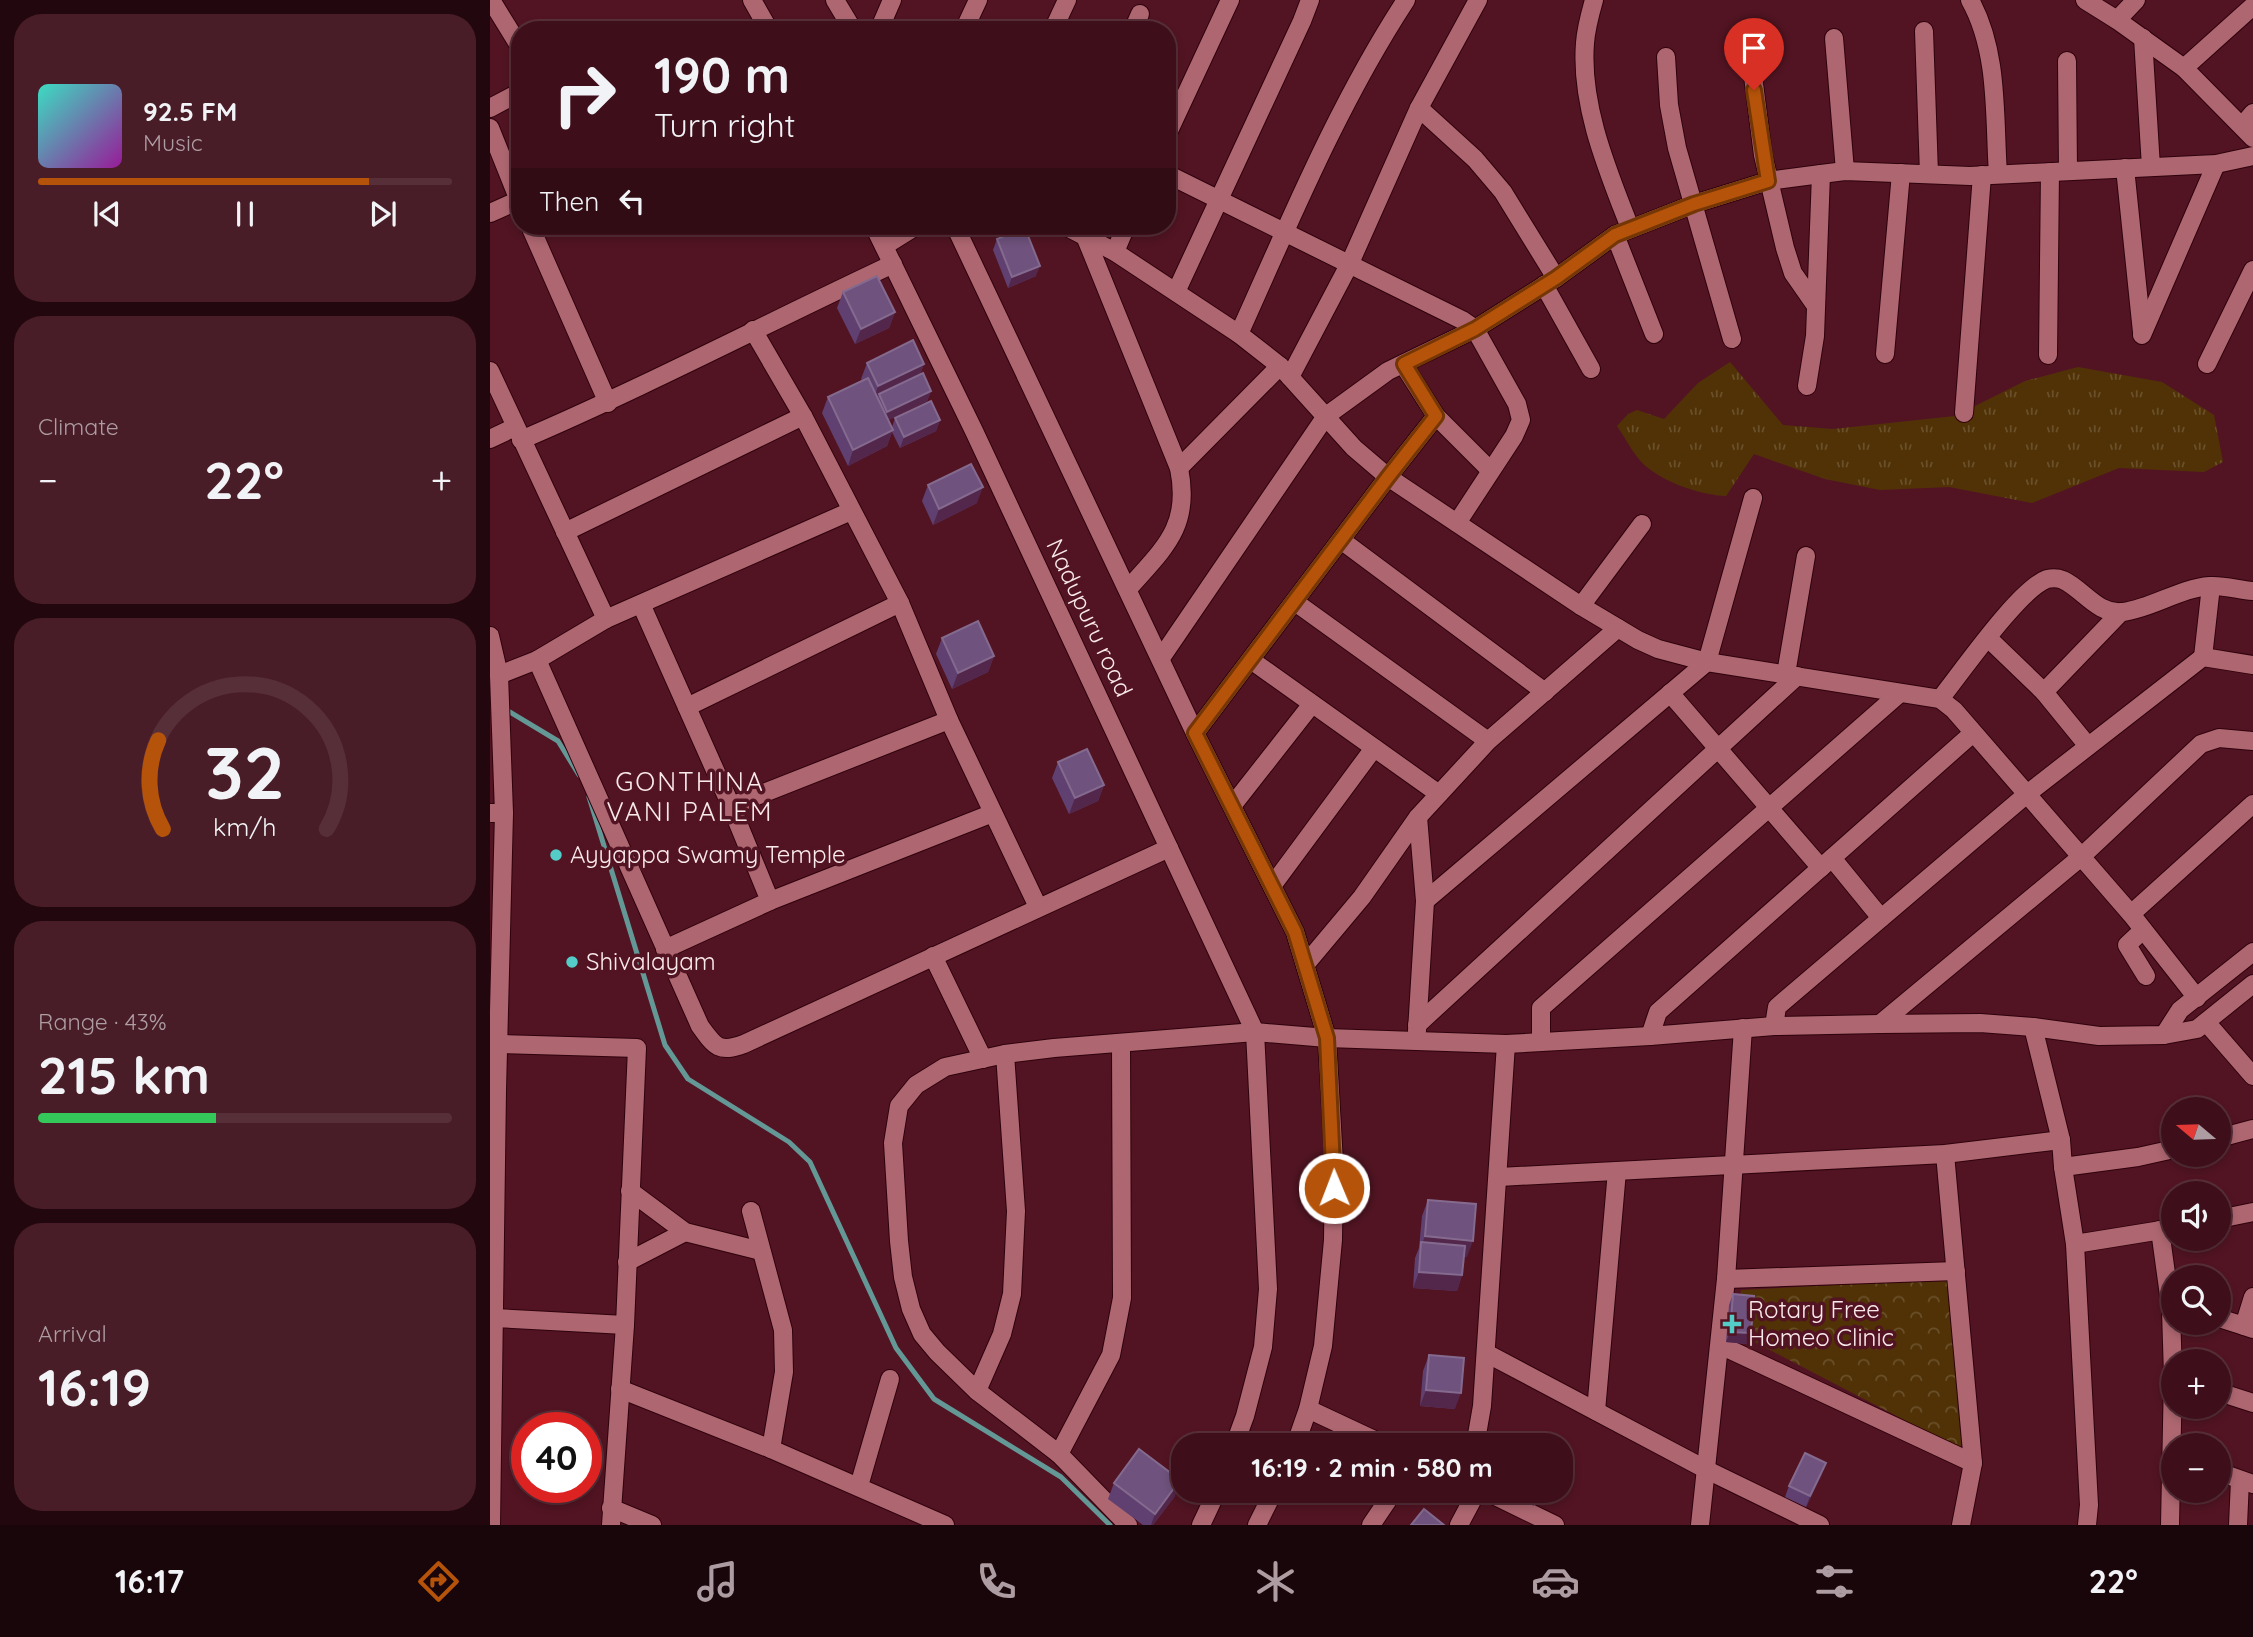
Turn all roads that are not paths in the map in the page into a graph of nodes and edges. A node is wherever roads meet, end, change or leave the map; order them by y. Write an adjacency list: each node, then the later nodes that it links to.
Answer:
1 (491, 0): 23 (street)
2 (752, 0): 17 (street)
3 (835, 0): 18 (street)
4 (892, 0): 19 (street)
5 (978, 0): 20 (street)
6 (1067, 0): 21 (street)
7 (1230, 0): 33 (street)
8 (1310, 0): 49 (street)
9 (1406, 0): 54 (street)
10 (1478, 0): 32 (street)
11 (1594, 0): 53 (street)
12 (1970, 0): 45 (street)
13 (2085, 0): 16 (street)
14 (2136, 0): 16 (street)
15 (2253, 6): 29 (street)
16 (2117, 20): 25 (street)
17 (764, 21)
18 (848, 21)
19 (883, 21)
20 (968, 21)
21 (1057, 21)
22 (1924, 31): 44 (street)
23 (511, 32)
24 (1834, 38): 40 (street)
25 (2143, 38): 29 (street); 38 (street)
26 (1666, 57): 50 (street)
27 (2067, 61): 41 (street)
28 (1752, 68): 47 (street)
29 (2184, 68): 34 (street)
30 (511, 97): 31 (street)
31 (490, 108)
32 (1419, 108): 63 (street); 66 (street)
33 (1176, 116)
34 (2249, 125)
35 (490, 128): 48 (street)
36 (2253, 156): 37 (street)
37 (2216, 164): 38 (street); 39 (street)
38 (2151, 167): 39 (street)
39 (2126, 168): 41 (street)
40 (1845, 171): 42 (street); 43 (street)
41 (2059, 171): 45 (street); 75 (street)
42 (1821, 173): 47 (street); 68 (street)
43 (1901, 173): 44 (street); 74 (street)
44 (1929, 174): 45 (street)
45 (1990, 175): 83 (street)
46 (1176, 178): 49 (street)
47 (1768, 181): 50 (street); 68 (street)
48 (511, 182)
49 (1220, 200): 54 (street); 67 (street)
50 (1694, 204): 53 (street); 73 (street)
51 (511, 205): 52 (street)
52 (490, 213)
53 (1623, 231): 66 (street); 72 (street)
54 (1285, 232): 63 (street); 71 (street)
55 (534, 235): 82 (street)
56 (878, 235): 61 (street, Nadupuru road)
57 (902, 235): 61 (street)
58 (960, 235): 100 (street)
59 (1122, 235): 62 (street)
60 (1085, 236): 62 (street); 89 (street)
61 (884, 246): 64 (street, Nadupuru road)
62 (1115, 252): 67 (street)
63 (1350, 263): 69 (street); 80 (street)
64 (893, 264): 70 (street); 143 (street, Nadupuru road)
65 (2253, 270): 77 (street)
66 (1550, 281): 69 (street); 78 (street)
67 (1176, 292): 71 (street)
68 (1816, 306): 81 (street)
69 (1475, 329): 76 (street); 90 (street)
70 (752, 330): 82 (street); 84 (street)
71 (1239, 334): 80 (street)
72 (1654, 334)
73 (1732, 339)
74 (1885, 354)
75 (2048, 355)
76 (1404, 364): 85 (street); 86 (street)
77 (2207, 364)
78 (1591, 369)
79 (490, 371): 87 (street)
80 (1285, 372): 85 (street); 89 (street)
81 (1807, 386)
82 (608, 403): 87 (street)
83 (1964, 413)
84 (803, 416): 93 (street); 96 (street)
85 (1326, 416): 91 (street); 112 (street)
86 (1436, 416): 90 (street); 91 (street)
87 (518, 434): 88 (street); 96 (street)
88 (490, 439)
89 (1179, 468): 100 (street)
90 (1490, 470): 94 (street)
91 (1388, 477): 94 (street); 97 (street)
92 (1753, 498): 115 (street)
93 (851, 510): 103 (street); 104 (street)
94 (1457, 523): 105 (street)
95 (1642, 524): 105 (street)
96 (565, 532): 107 (street)
97 (1341, 540): 102 (street); 119 (street)
98 (1806, 556): 117 (street)
99 (2211, 586): 101 (street); 106 (street); 111 (street)
100 (1128, 589): 112 (street)
101 (2253, 591)
102 (1295, 602): 114 (street); 129 (street)
103 (900, 603): 125 (street); 126 (street)
104 (641, 604): 107 (street); 125 (street)
105 (1581, 606): 108 (street)
106 (2121, 612): 110 (street); 120 (street)
107 (606, 619): 113 (street)
108 (1618, 628): 115 (street); 119 (street)
109 (490, 636): 118 (street)
110 (1988, 638): 120 (street); 123 (street)
111 (2203, 657): 116 (street); 131 (street)
112 (1161, 658): 127 (street)
113 (537, 660): 118 (street); 153 (street)
114 (1251, 660): 124 (street); 127 (street)
115 (1707, 662): 117 (street); 121 (street)
116 (2253, 665)
117 (1792, 675): 122 (street); 133 (street)
118 (499, 683): 140 (street)
119 (1545, 692): 129 (street)
120 (2044, 692): 131 (street)
121 (1670, 693): 133 (street); 148 (street)
122 (1900, 693): 123 (street); 139 (street)
123 (1940, 699): 128 (street)
124 (1312, 704): 132 (street); 138 (street)
125 (687, 707): 137 (street)
126 (949, 720): 137 (street); 141 (street)
127 (1195, 733): 138 (street)
128 (1973, 733): 135 (street); 145 (street)
129 (1488, 741): 134 (street)
130 (2253, 741): 144 (street)
131 (2088, 747): 135 (street)
132 (1374, 748): 134 (street); 146 (street)
133 (1717, 750): 139 (street); 166 (street)
134 (1439, 794): 142 (street)
135 (2027, 794): 144 (street); 151 (street)
136 (2253, 804): 150 (street)
137 (731, 806): 147 (street)
138 (1232, 806): 146 (street)
139 (1768, 809): 145 (street); 170 (street)
140 (497, 813): 171 (street)
141 (993, 813): 147 (street); 149 (street)
142 (1418, 817): 148 (street); 156 (street)
143 (1169, 848): 149 (street); 165 (street, Nadupuru road)
144 (2081, 857): 150 (street); 161 (street)
145 (1826, 863): 151 (street); 168 (street)
146 (1272, 886): 156 (street)
147 (769, 901): 153 (street)
148 (1425, 901): 166 (street)
149 (1038, 907): 155 (street)
150 (2131, 914): 152 (street)
151 (1881, 918): 162 (street)
152 (2143, 930): 157 (street); 159 (street)
153 (665, 949): 155 (street)
154 (2253, 952): 159 (street)
155 (933, 956): 175 (street)
156 (1305, 965): 169 (street)
157 (2146, 976)
158 (2253, 984): 160 (street)
159 (2197, 998): 167 (street)
160 (2206, 1022): 167 (street); 176 (street)
161 (1880, 1024): 162 (street); 163 (street)
162 (1774, 1026): 164 (street)
163 (2033, 1027): 167 (street); 179 (street)
164 (1743, 1028): 168 (street); 182 (street)
165 (1255, 1032): 169 (street); 172 (street); 212 (street)
166 (1417, 1033): 169 (street); 173 (street)
167 (2164, 1035)
168 (1650, 1037): 170 (street)
169 (1327, 1038): 210 (street)
170 (1541, 1042): 173 (street)
171 (498, 1044): 186 (street); 187 (street)
172 (1121, 1044): 174 (street); 217 (street)
173 (1506, 1044): 185 (street)
174 (1005, 1054): 175 (street); 207 (street)
175 (983, 1059): 207 (street)
176 (2253, 1076)
177 (2253, 1129): 178 (street)
178 (2231, 1135)
179 (2061, 1140): 181 (street); 183 (street)
180 (2161, 1152): 183 (street)
181 (1945, 1154): 182 (street); 196 (street)
182 (1733, 1166): 184 (street); 197 (street)
183 (2063, 1167): 193 (street)
184 (1617, 1171): 185 (street); 211 (street)
185 (1499, 1177): 204 (street)
186 (631, 1191): 192 (street); 195 (street)
187 (493, 1208): 199 (street)
188 (751, 1212): 194 (street)
189 (2253, 1212): 190 (street)
190 (2231, 1217)
191 (2161, 1230): 193 (street)
192 (685, 1232): 194 (street); 195 (street)
193 (2075, 1244): 242 (street)
194 (761, 1251): 216 (street)
195 (627, 1262): 201 (street)
196 (1956, 1271): 197 (street); 218 (street)
197 (1726, 1279): 203 (street)
198 (2253, 1297): 202 (street)
199 (494, 1318): 201 (street); 221 (street)
200 (2231, 1322): 202 (street)
201 (625, 1325): 206 (street)
202 (2249, 1327)
203 (1720, 1345): 218 (street); 219 (street)
204 (1486, 1353): 211 (street); 215 (street)
205 (890, 1379): 222 (street)
206 (620, 1389): 216 (street); 229 (street)
207 (977, 1391): 217 (street)
208 (2231, 1396): 209 (street)
209 (2253, 1403)
210 (1308, 1409): 213 (street); 214 (street)
211 (1596, 1411): 219 (street)
212 (1239, 1433)
213 (1300, 1433)
214 (1359, 1433)
215 (1477, 1433)
216 (771, 1449): 222 (street)
217 (1059, 1454): 234 (street)
218 (1973, 1463): 241 (street)
219 (1707, 1470): 239 (street); 240 (street)
220 (2247, 1482): 244 (street)
221 (491, 1483): 231 (street)
222 (859, 1486): 233 (street)
223 (1211, 1503): 235 (street)
224 (1269, 1503): 230 (street)
225 (1386, 1503): 236 (street)
226 (1471, 1503): 237 (street)
227 (1510, 1503): 238 (street)
228 (2171, 1503): 243 (street)
229 (611, 1516): 232 (street)
230 (1261, 1524)
231 (491, 1525)
232 (652, 1525)
233 (945, 1525)
234 (1128, 1525)
235 (1201, 1525)
236 (1371, 1525)
237 (1459, 1525)
238 (1555, 1525)
239 (1700, 1525)
240 (1820, 1525)
241 (1961, 1525)
242 (2087, 1525)
243 (2170, 1525)
244 (2238, 1525)

